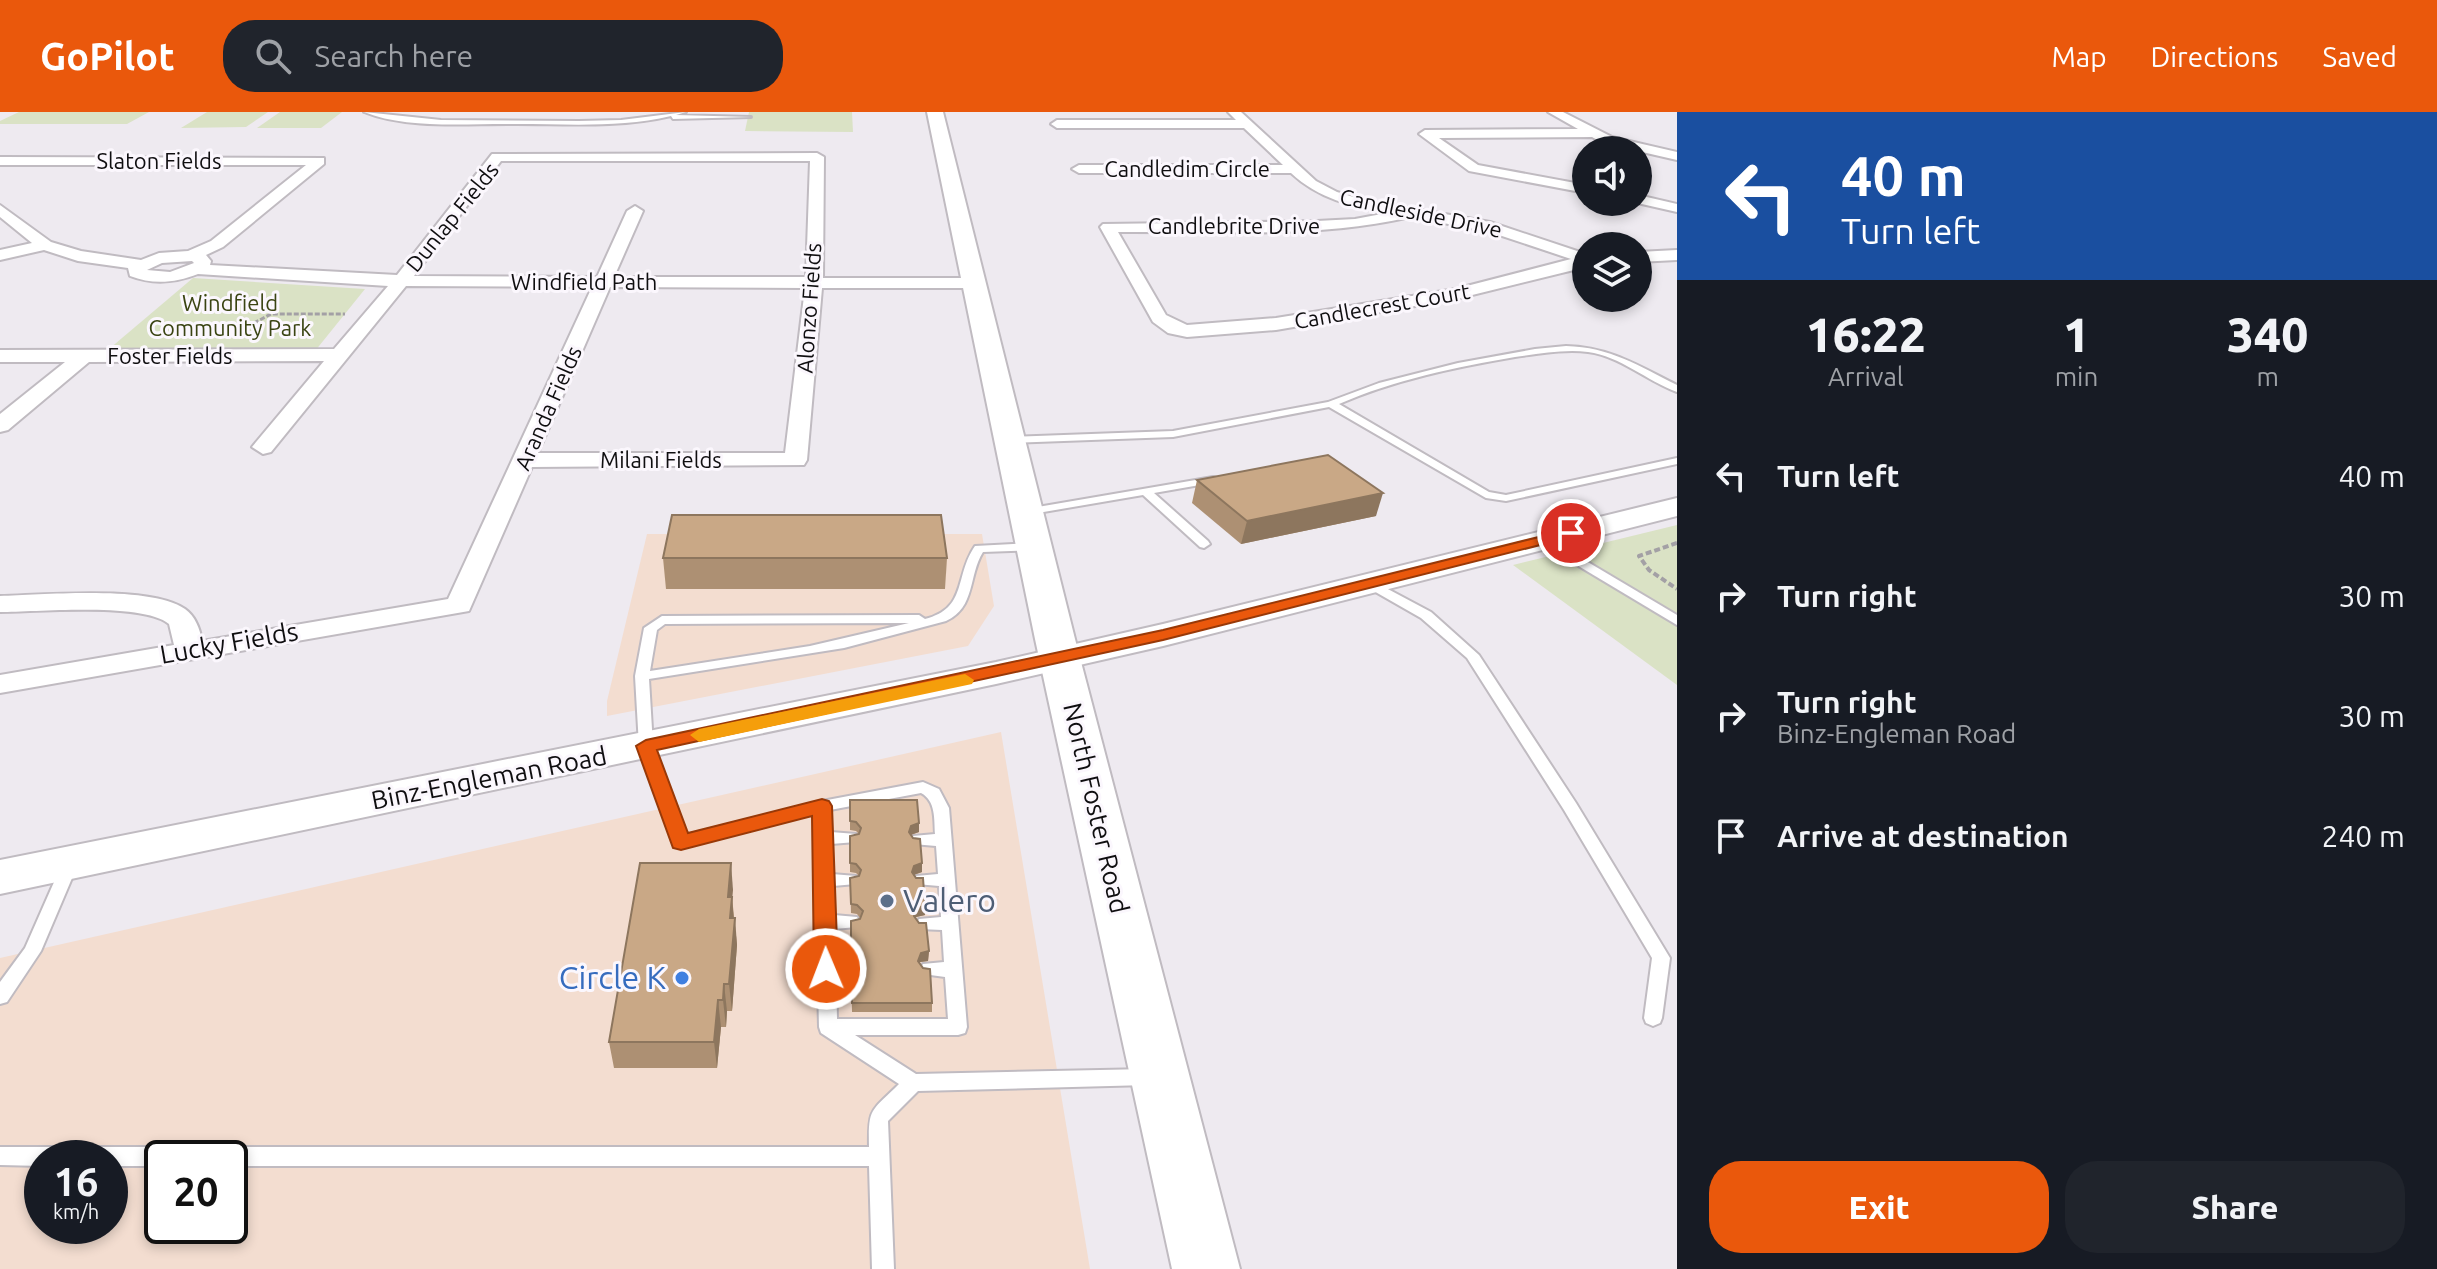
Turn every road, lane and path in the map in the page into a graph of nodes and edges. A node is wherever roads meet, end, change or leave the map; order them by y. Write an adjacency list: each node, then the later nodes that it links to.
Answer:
1 (367, 112): 9 (lane)
2 (478, 112): 9 (lane)
3 (683, 112): 8 (lane)
4 (935, 112): 34 (main road, North Foster Road)
5 (1234, 112): 11 (street, Candleside Drive)
6 (1554, 112): 12 (street)
7 (748, 117): 8 (lane)
8 (654, 118): 9 (lane)
9 (468, 122)
10 (1057, 124): 11 (street)
11 (1246, 124): 17 (street, Candleside Drive)
12 (1594, 133): 13 (street); 18 (street)
13 (1677, 156)
14 (817, 157): 31 (street, Dunlap Fields); 33 (street, Alonzo Fields)
15 (0, 161): 29 (street, Slaton Fields)
16 (1079, 169): 17 (street, Candledim Circle)
17 (1296, 169): 23 (street, Candleside Drive)
18 (1572, 186)
19 (1652, 202): 20 (street)
20 (1677, 208)
21 (0, 210): 24 (street, Windfield Path)
22 (635, 211): 32 (street, Aranda Fields)
23 (1407, 213): 26 (street, Candleside Drive); 39 (street, Candlebrite Drive)
24 (45, 245): 25 (street); 29 (street, Windfield Path)
25 (0, 255)
26 (1572, 255)
27 (1677, 255): 28 (street)
28 (1652, 256)
29 (194, 263): 31 (street, Windfield Path)
30 (1572, 263): 39 (street, Candlecrest Court)
31 (402, 280): 32 (street, Windfield Path); 37 (street, Dunlap Fields)
32 (604, 283): 33 (street, Windfield Path); 48 (street, Aranda Fields)
33 (814, 283): 34 (street, Windfield Path); 49 (street, Alonzo Fields)
34 (973, 283): 46 (main road, North Foster Road)
35 (271, 307): 36 (path)
36 (271, 314): 37 (path); 38 (path)
37 (374, 314): 40 (street, Dunlap Fields)
38 (254, 323)
39 (1175, 329)
40 (340, 355): 42 (street, Foster Fields); 47 (street, Dunlap Fields)
41 (0, 356): 42 (street, Foster Fields)
42 (84, 356): 45 (street)
43 (1677, 389): 44 (lane)
44 (1331, 404): 46 (lane); 50 (lane)
45 (0, 425)
46 (1009, 440): 54 (main road, North Foster Road)
47 (263, 447)
48 (526, 460): 49 (street, Milani Fields); 61 (street, Aranda Fields)
49 (796, 460)
50 (1677, 461)
51 (1220, 478): 52 (lane)
52 (1145, 491): 54 (lane); 57 (lane)
53 (1677, 507): 55 (street, Binz-Engleman Road)
54 (1030, 529): 62 (lane); 65 (main road, North Foster Road)
55 (1544, 540): 58 (street, Binz-Engleman Road); 63 (lane)
56 (1677, 543): 59 (path)
57 (1204, 544)
58 (1369, 583): 65 (street, Binz-Engleman Road); 89 (lane)
59 (1677, 589)
60 (0, 604): 64 (street)
61 (459, 605): 64 (street, Lucky Fields)
62 (935, 619): 66 (lane); 66 (lane)
63 (1677, 621)
64 (189, 649): 67 (street, Lucky Fields)
65 (1060, 658): 68 (street, Binz-Engleman Road); 91 (main road, North Foster Road)
66 (642, 676): 68 (lane)
67 (0, 684)
68 (646, 746): 69 (lane); 74 (street, Binz-Engleman Road)
69 (822, 806): 70 (lane); 73 (lane)
70 (823, 838): 71 (lane); 76 (lane)
71 (850, 838)
72 (919, 840): 73 (lane)
73 (944, 840): 79 (lane)
74 (70, 863): 75 (street, Binz-Engleman Road); 88 (lane)
75 (0, 877)
76 (824, 880): 77 (lane); 80 (lane)
77 (850, 880)
78 (922, 880): 79 (lane)
79 (947, 880): 82 (lane)
80 (825, 922): 81 (lane); 85 (lane)
81 (851, 922)
82 (950, 923): 83 (lane); 87 (lane)
83 (925, 924)
84 (851, 968): 85 (lane)
85 (826, 969): 90 (lane)
86 (929, 969): 87 (lane)
87 (954, 970): 90 (lane)
88 (0, 997)
89 (1653, 1018)
90 (828, 1027): 92 (lane)
91 (1160, 1077): 92 (lane); 96 (main road, North Foster Road)
92 (913, 1083): 94 (lane)
93 (0, 1156): 94 (lane)
94 (879, 1157): 95 (lane)
95 (883, 1269)
96 (1206, 1269)

